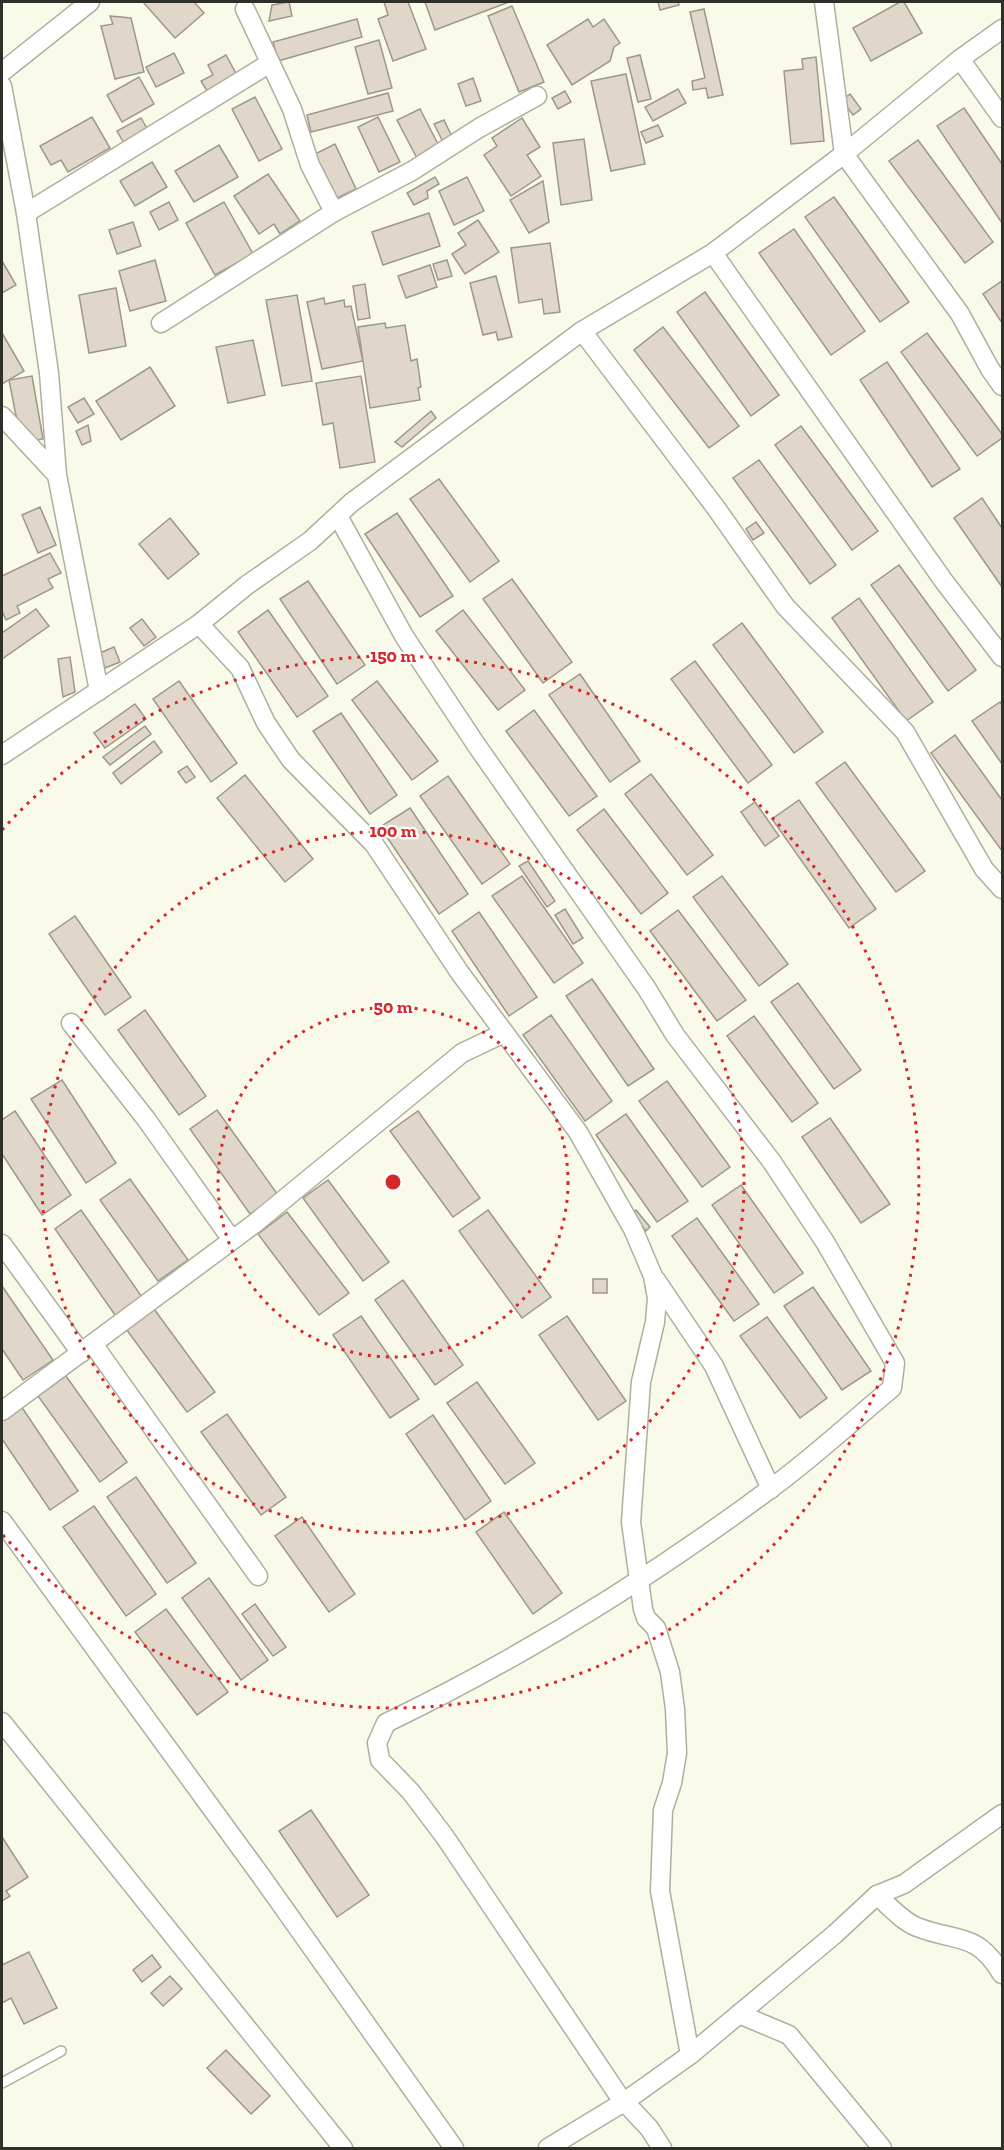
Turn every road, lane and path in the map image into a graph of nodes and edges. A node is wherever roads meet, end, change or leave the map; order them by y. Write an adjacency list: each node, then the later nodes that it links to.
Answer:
1 (90, 2): 7 (street)
2 (824, 2): 11 (street)
3 (245, 9): 6 (street)
4 (1002, 29): 5 (street)
5 (960, 59): 10 (street); 11 (street)
6 (270, 63): 12 (street); 13 (street)
7 (2, 72)
8 (2, 86): 13 (street)
9 (537, 96): 12 (street)
10 (1002, 118)
11 (844, 154): 14 (street); 17 (street)
12 (334, 212): 15 (street)
13 (26, 213): 19 (street)
14 (713, 253): 16 (street); 22 (street)
15 (161, 322)
16 (582, 331): 20 (street); 25 (street)
17 (1002, 386)
18 (2, 416): 19 (street)
19 (57, 475): 23 (street)
20 (338, 516): 21 (street); 33 (street)
21 (199, 624): 23 (street); 27 (street)
22 (1002, 657)
23 (99, 691): 24 (street)
24 (2, 754)
25 (1002, 889)
26 (71, 1023): 28 (street)
27 (504, 1033): 28 (street); 30 (street)
28 (232, 1240): 31 (street)
29 (2, 1244): 31 (street)
30 (653, 1276): 33 (street); 36 (street)
31 (87, 1348): 32 (street); 35 (street)
32 (2, 1411)
33 (771, 1489): 36 (street)
34 (2, 1521): 47 (street)
35 (258, 1576)
36 (640, 1580): 43 (street); 45 (street)
37 (2, 1722): 46 (street)
38 (1002, 1814): 39 (street)
39 (877, 1895): 40 (street); 41 (street)
40 (1002, 1974)
41 (739, 2014): 43 (street); 50 (street)
42 (61, 2051): 44 (lane)
43 (690, 2055): 45 (street)
44 (2, 2083)
45 (624, 2102): 48 (street); 49 (street)
46 (343, 2148)
47 (454, 2148)
48 (548, 2148)
49 (662, 2148)
50 (882, 2148)

